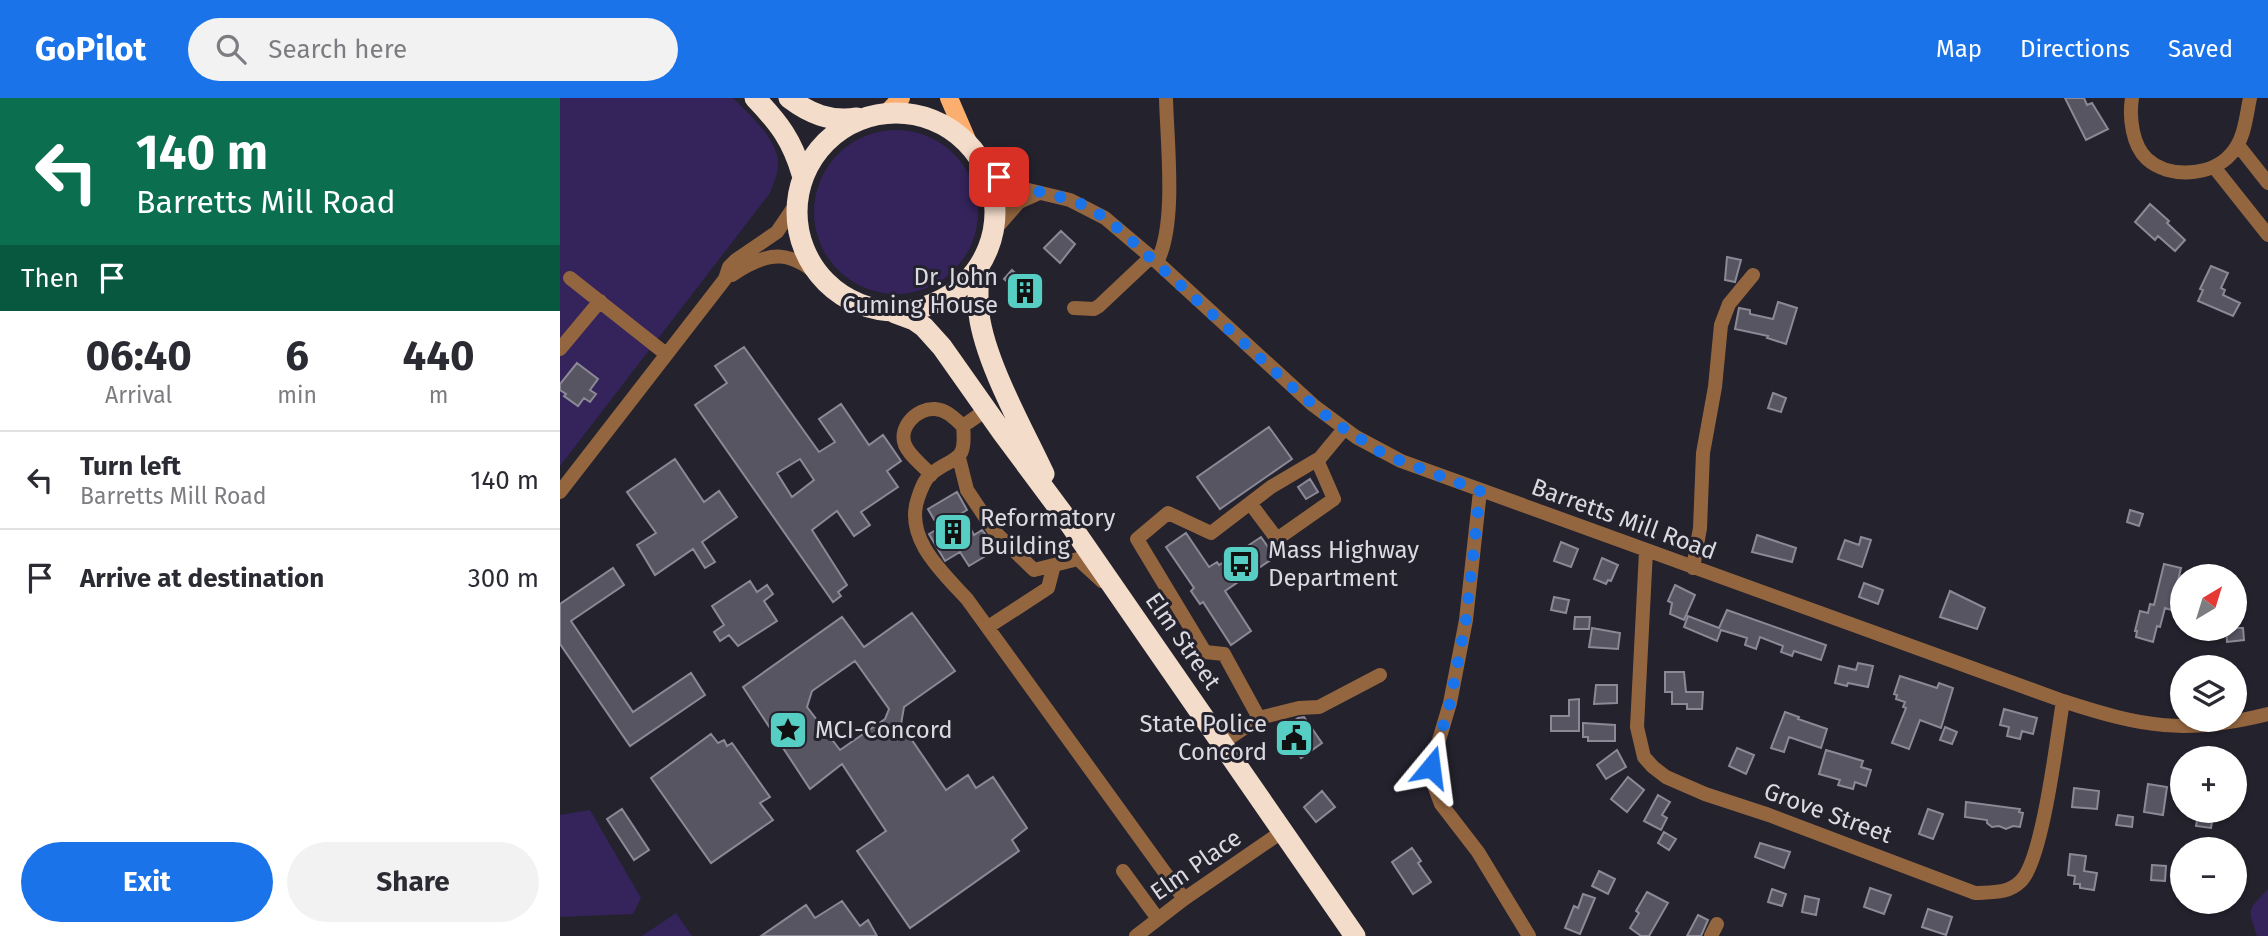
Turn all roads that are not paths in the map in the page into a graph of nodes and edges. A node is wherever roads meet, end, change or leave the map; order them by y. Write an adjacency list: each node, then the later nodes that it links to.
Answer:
1 (755, 98): 12 (highway)
2 (789, 98): 7 (highway)
3 (949, 98): 8 (main road)
4 (1166, 98): 18 (street)
5 (2132, 98): 11 (street)
6 (2250, 98): 9 (street)
7 (886, 109): 8 (highway); 12 (highway)
8 (968, 142): 10 (highway)
9 (2238, 145): 11 (street); 13 (street)
10 (985, 167): 14 (street, Barretts Mill Road); 16 (highway)
11 (2214, 167): 17 (street)
12 (802, 174): 15 (highway)
13 (2268, 183)
14 (1039, 193): 16 (street); 18 (street, Barretts Mill Road)
15 (796, 204): 22 (street); 23 (highway)
16 (993, 232): 19 (highway)
17 (2268, 235)
18 (1154, 260): 25 (street); 31 (street, Barretts Mill Road)
19 (979, 266): 26 (highway); 38 (highway, Elm Street)
20 (1753, 275): 41 (street)
21 (570, 278): 24 (street)
22 (724, 279): 23 (street); 28 (street)
23 (825, 281): 26 (highway)
24 (600, 301): 27 (street); 28 (street)
25 (1074, 308)
26 (895, 313): 29 (highway, Elm Street)
27 (560, 349)
28 (667, 354): 36 (street)
29 (986, 410): 30 (street); 38 (highway, Elm Street)
30 (962, 426): 32 (street); 34 (street)
31 (1345, 429): 33 (street); 35 (street, Barretts Mill Road)
32 (959, 458): 34 (street); 40 (street)
33 (1317, 460): 37 (street); 37 (street)
34 (931, 475): 43 (street)
35 (1480, 491): 39 (street, Barretts Mill Road); 55 (street)
36 (560, 492)
37 (1250, 503): 47 (street)
38 (1063, 514): 42 (highway, Elm Street)
39 (1646, 551): 41 (street, Barretts Mill Road); 45 (street, Grove Street)
40 (1054, 565): 42 (street); 43 (street)
41 (1693, 568): 45 (street, Barretts Mill Road)
42 (1124, 601): 48 (highway, Elm Street)
43 (988, 627): 51 (street)
44 (1380, 675): 47 (street)
45 (2063, 701): 46 (street, Barretts Mill Road)
46 (2268, 714)
47 (1259, 718): 48 (street)
48 (1222, 743): 49 (highway, Elm Street)
49 (1283, 831): 51 (street, Elm Place); 54 (highway, Elm Street)
50 (1123, 871): 52 (street)
51 (1184, 899): 52 (street, Elm Place)
52 (1158, 919): 53 (street, Elm Place)
53 (1136, 936)
54 (1355, 936)
55 (1529, 936)

